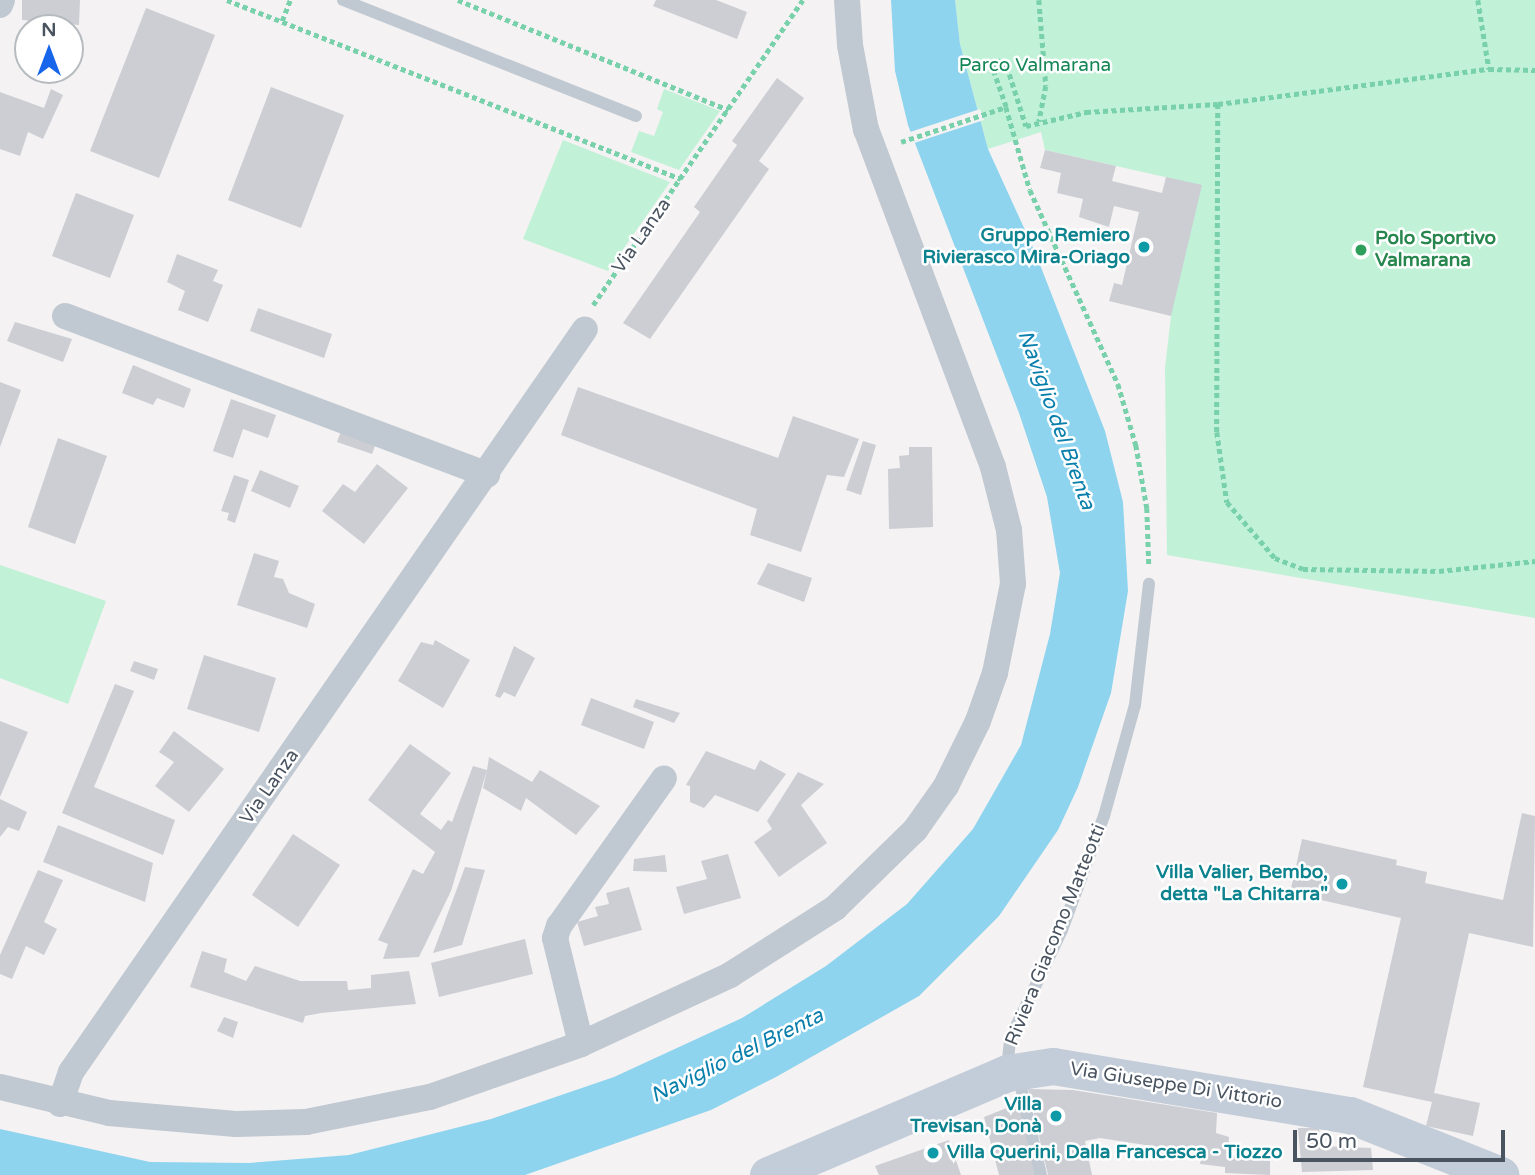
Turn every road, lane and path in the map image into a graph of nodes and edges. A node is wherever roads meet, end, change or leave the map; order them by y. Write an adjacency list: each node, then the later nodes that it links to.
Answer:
1 (227, 0): 9 (path)
2 (290, 0): 9 (path)
3 (343, 0): 15 (lane)
4 (458, 0): 14 (path)
5 (803, 0): 14 (path, Via Lanza)
6 (847, 0): 27 (street)
7 (1039, 0): 16 (path)
8 (1478, 0): 10 (path)
9 (282, 21): 20 (path)
10 (1489, 69): 11 (path); 12 (path)
11 (1535, 70)
12 (1218, 104): 16 (path); 24 (path)
13 (1004, 107): 17 (path); 18 (path); 19 (path)
14 (729, 110): 20 (path, Via Lanza)
15 (636, 117)
16 (1039, 121): 17 (path)
17 (1026, 126): 18 (path)
18 (1014, 130): 25 (path)
19 (901, 142)
20 (681, 179): 22 (path, Via Lanza)
21 (65, 316): 23 (street)
22 (585, 329): 23 (street, Via Lanza)
23 (487, 475): 30 (street, Via Lanza)
24 (1535, 561)
25 (1149, 584): 28 (lane, Riviera Giacomo Matteotti)
26 (664, 778): 27 (street)
27 (581, 1044): 30 (street)
28 (1012, 1072): 31 (street, Via Giuseppe Di Vittorio); 32 (street, Riviera Giacomo Matteotti); 33 (lane)
29 (0, 1087): 30 (street)
30 (60, 1104)
31 (1482, 1171)
32 (768, 1175)
33 (1041, 1175)

